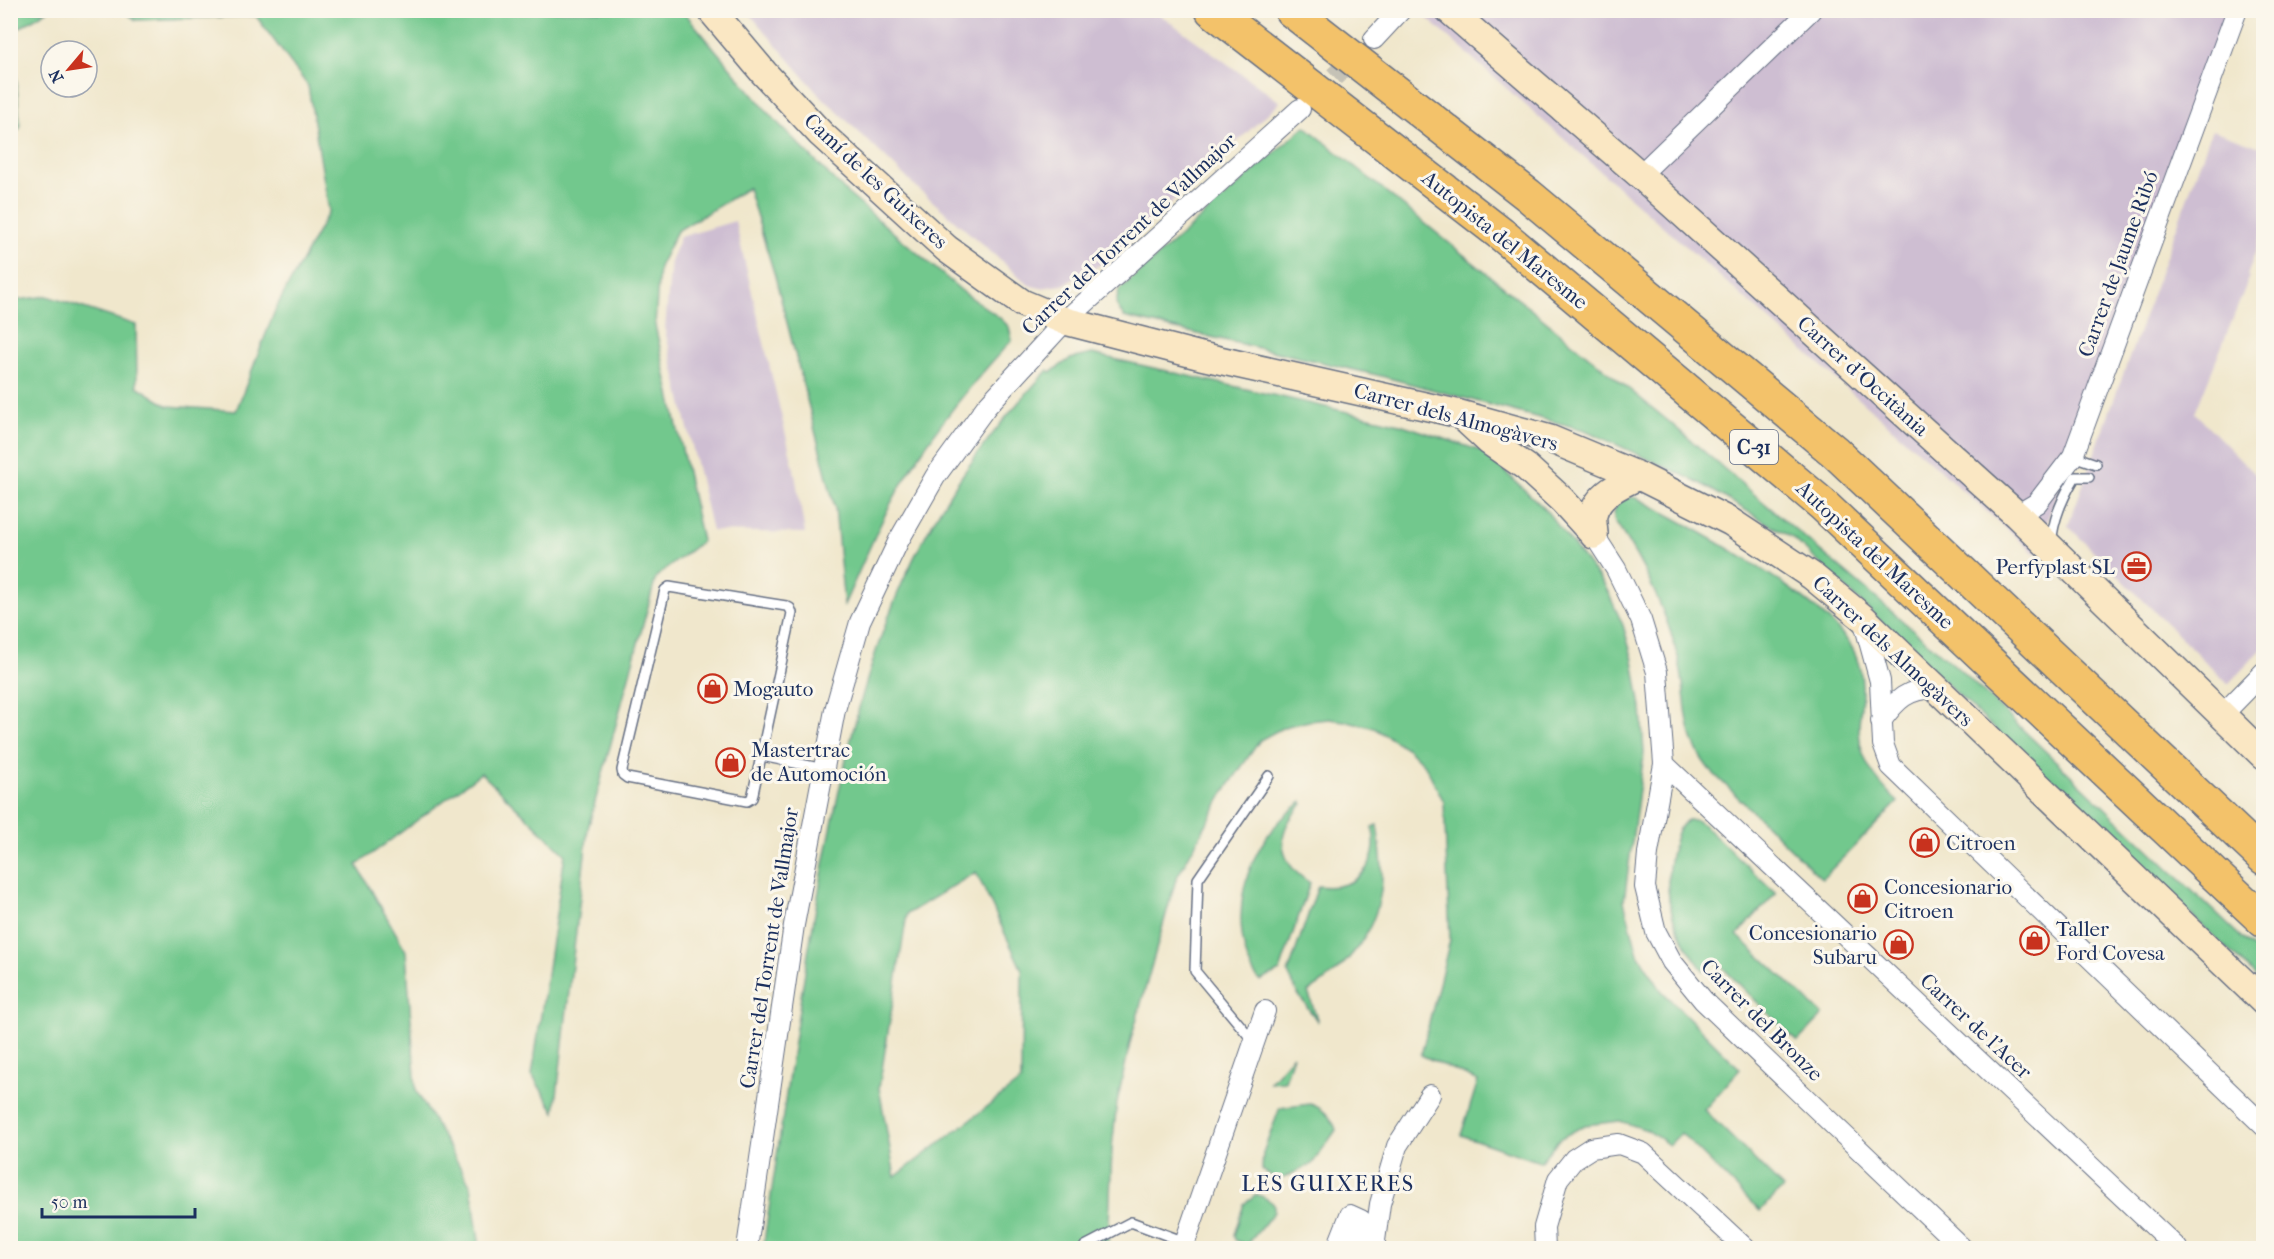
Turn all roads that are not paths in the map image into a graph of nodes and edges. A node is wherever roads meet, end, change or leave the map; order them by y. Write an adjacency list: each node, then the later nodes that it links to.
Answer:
1 (711, 10): 11 (street, Camí de les Guixeres)
2 (1212, 10): 31 (highway, Autopista del Maresme / C-31)
3 (1291, 10): 30 (highway, C-31)
4 (1401, 10): 8 (street)
5 (1449, 10): 10 (street, Carrer d'Occitània)
6 (1811, 10): 10 (street)
7 (2237, 10): 13 (street, Carrer de Jaume Ribó)
8 (1374, 39)
9 (1300, 109): 11 (street, Carrer del Torrent de Vallmajor)
10 (1640, 175): 17 (street, Carrer d'Occitània)
11 (1065, 321): 12 (street, Carrer dels Almogàvers); 28 (street, Carrer del Torrent de Vallmajor)
12 (1460, 414): 15 (street, Carrer dels Almogàvers); 18 (street)
13 (2073, 456): 14 (lane); 17 (street, Carrer de Jaume Ribó)
14 (2096, 464)
15 (1639, 476): 18 (street); 20 (street, Carrer dels Almogàvers)
16 (2089, 477): 19 (lane)
17 (2017, 515): 19 (street, Carrer d'Occitània)
18 (1594, 535): 27 (street, Carrer del Bronze)
19 (2090, 585): 23 (street, Carrer d'Occitània)
20 (1863, 618): 22 (street, Carrer dels Almogàvers); 24 (street)
21 (2264, 672): 23 (street)
22 (1935, 688): 24 (street); 32 (street, Carrer dels Almogàvers)
23 (2223, 714): 26 (street, Carrer d'Occitània)
24 (1881, 721): 36 (street)
25 (762, 756): 25 (lane); 28 (lane)
26 (2264, 756)
27 (1664, 764): 45 (street, Carrer del Bronze); 46 (street, Carrer de l'Acer)
28 (824, 769): 38 (street, Carrer del Torrent de Vallmajor)
29 (1269, 776): 34 (lane)
30 (2264, 858)
31 (2264, 921)
32 (2264, 1002)
33 (1265, 1011): 34 (street)
34 (1254, 1042): 37 (street)
35 (1430, 1095): 42 (street)
36 (2264, 1126)
37 (1184, 1245): 39 (lane)
38 (747, 1248)
39 (1084, 1248)
40 (1337, 1248): 41 (street)
41 (1360, 1248)
42 (1374, 1248)
43 (1545, 1248): 44 (street)
44 (1745, 1248)
45 (1962, 1248)
46 (2177, 1248)

